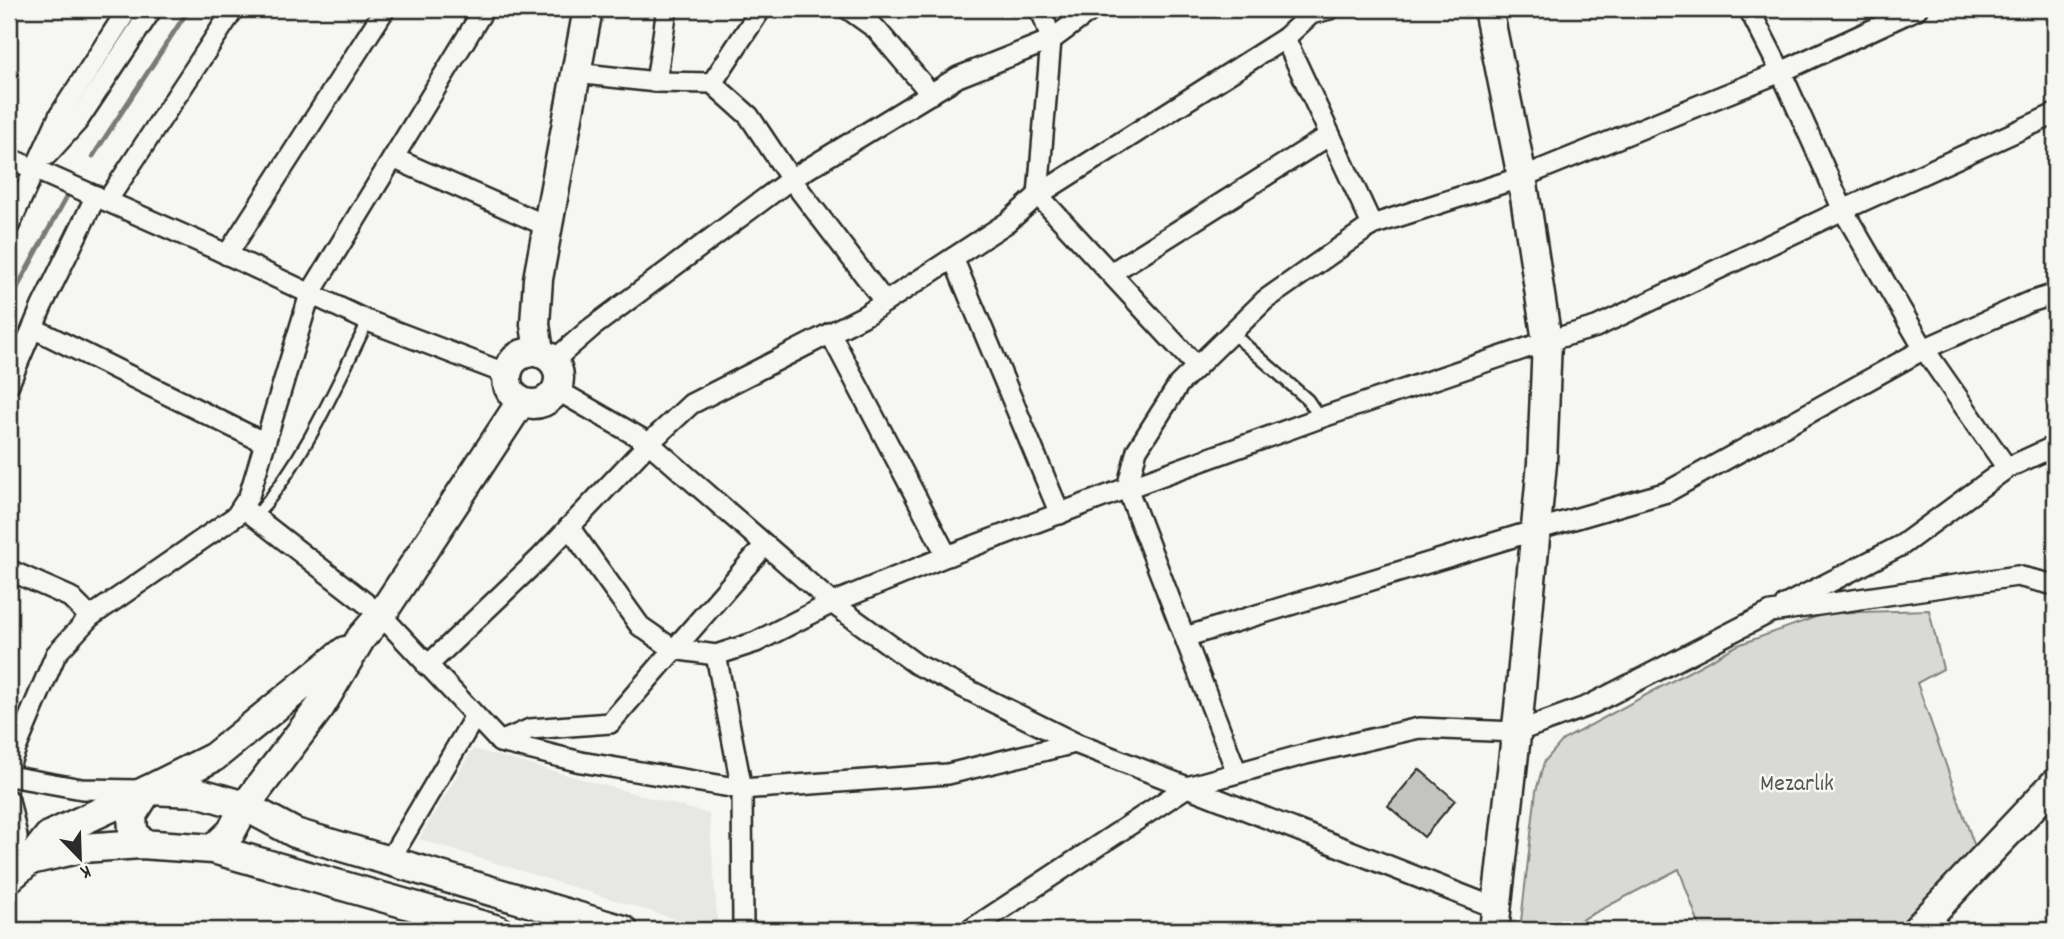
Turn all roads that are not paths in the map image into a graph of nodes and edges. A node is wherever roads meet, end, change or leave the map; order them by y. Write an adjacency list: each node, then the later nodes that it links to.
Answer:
1 (128, 9): 28 (street)
2 (152, 9): 28 (street)
3 (234, 9): 32 (street)
4 (385, 9): 37 (street)
5 (484, 9): 27 (street)
6 (588, 9): 20 (street)
7 (667, 9): 21 (street)
8 (761, 9): 22 (street)
9 (848, 9): 23 (street)
10 (1036, 9): 18 (street)
11 (1093, 9): 18 (street)
12 (1330, 9): 15 (street)
13 (1488, 9): 29 (street)
14 (1749, 9): 19 (street)
15 (1309, 11): 17 (street)
16 (1906, 11): 19 (street)
17 (1285, 38): 25 (street); 31 (street)
18 (1051, 40): 23 (street); 31 (street)
19 (1781, 72): 29 (street); 33 (street)
20 (576, 73): 21 (street); 36 (street)
21 (656, 82): 22 (street)
22 (712, 83): 30 (street)
23 (931, 94): 30 (street)
24 (2055, 114): 33 (street)
25 (1330, 135): 34 (street); 39 (street)
26 (9, 158): 28 (street)
27 (393, 158): 36 (street); 40 (street)
28 (34, 168): 32 (street); 35 (street)
29 (1522, 177): 34 (street); 47 (street)
30 (791, 179): 42 (street); 49 (street)
31 (1038, 195): 38 (street); 39 (street)
32 (102, 198): 37 (street); 44 (street)
33 (1843, 210): 47 (street); 48 (street)
34 (1372, 225): 46 (street)
35 (9, 226)
36 (547, 226): 49 (street)
37 (227, 255): 40 (street)
38 (953, 258): 42 (street); 62 (street)
39 (1111, 273): 50 (street)
40 (310, 294): 43 (street); 56 (street)
41 (2055, 294): 48 (street)
42 (885, 302): 45 (street)
43 (368, 321): 51 (street); 61 (lane)
44 (33, 328): 52 (street); 56 (street)
45 (830, 333): 57 (street); 66 (street)
46 (1232, 333): 50 (street); 55 (lane)
47 (1547, 341): 55 (street); 64 (street)
48 (1924, 349): 59 (street); 64 (street)
49 (546, 356): 51 (street); 53 (street)
50 (1197, 367): 60 (street)
51 (506, 374): 54 (street)
52 (9, 384)
53 (557, 390): 54 (street); 57 (street)
54 (521, 402): 71 (street)
55 (1320, 418): 60 (street)
56 (265, 443): 61 (street)
57 (649, 443): 63 (street); 65 (street)
58 (2055, 446): 59 (street)
59 (2007, 468): 70 (street)
60 (1127, 488): 62 (street); 73 (street)
61 (249, 512): 71 (street); 72 (street)
62 (1060, 514): 66 (street)
63 (569, 527): 75 (street); 77 (street)
64 (1536, 530): 73 (street); 79 (street)
65 (765, 545): 69 (street); 75 (street)
66 (947, 556): 69 (street)
67 (9, 570): 72 (street)
68 (2055, 585): 70 (street)
69 (832, 603): 76 (street); 81 (street)
70 (1770, 612): 79 (street)
71 (381, 615): 74 (street); 77 (street)
72 (90, 617): 82 (street)
73 (1185, 638): 83 (street)
74 (361, 639): 88 (street); 90 (street)
75 (673, 649): 76 (street); 80 (street)
76 (716, 655): 87 (street)
77 (427, 666): 78 (street)
78 (475, 716): 80 (street); 93 (street)
79 (1516, 732): 83 (street); 95 (street)
80 (500, 742): 87 (street)
81 (1075, 743): 86 (street); 87 (street)
82 (9, 765)
83 (1237, 773): 86 (street)
84 (9, 776): 88 (street)
85 (2055, 783): 100 (street)
86 (1187, 787): 95 (street); 99 (street)
87 (741, 789): 98 (street)
88 (148, 790): 90 (street); 91 (street); 94 (street)
89 (9, 800): 94 (street)
90 (245, 806): 92 (street); 93 (street)
91 (141, 844): 92 (street); 94 (street)
92 (214, 849): 96 (street)
93 (389, 861): 97 (street)
94 (16, 871)
95 (1495, 919)
96 (498, 930)
97 (623, 930)
98 (743, 930)
99 (970, 930)
100 (1916, 930)

